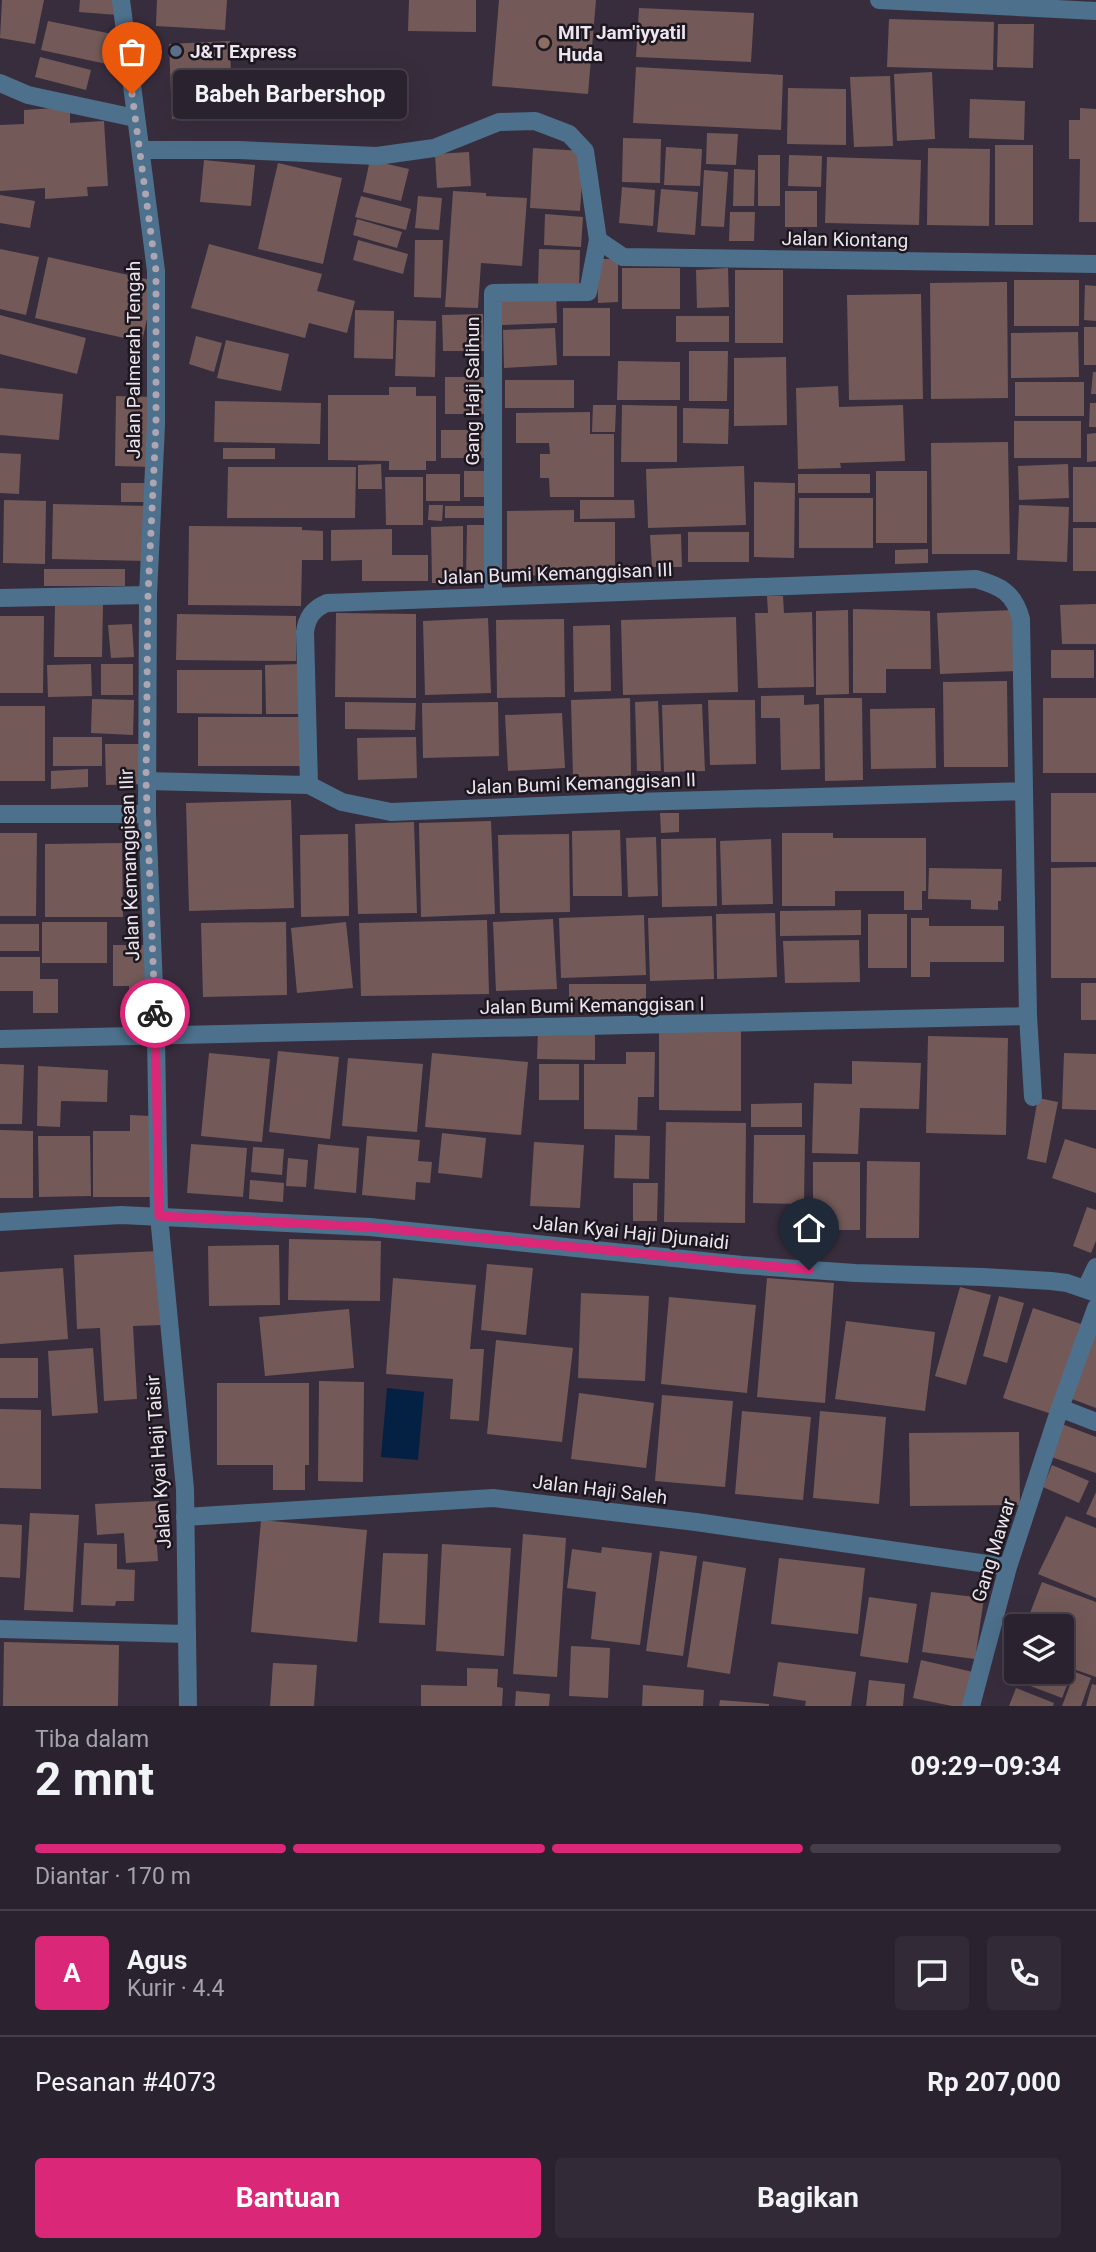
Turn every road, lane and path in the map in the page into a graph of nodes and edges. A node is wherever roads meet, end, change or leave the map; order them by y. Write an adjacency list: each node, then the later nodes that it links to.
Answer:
1 (121, 0): 5 (street, Jalan Palmerah Tengah)
2 (879, 0): 3 (street)
3 (1096, 11)
4 (0, 83): 5 (street)
5 (135, 118): 6 (street, Jalan Palmerah Tengah)
6 (141, 150): 7 (street); 9 (street, Jalan Palmerah Tengah)
7 (598, 240): 8 (street, Jalan Kiontang); 10 (street, Gang Haji Salihun)
8 (1096, 264)
9 (148, 595): 11 (street); 12 (street, Jalan Kemanggisan Ilir)
10 (493, 596): 13 (street, Jalan Bumi Kemanggisan III); 14 (street, Jalan Bumi Kemanggisan III)
11 (0, 597)
12 (146, 781): 13 (street, Jalan Bumi Kemanggisan II); 16 (street, Jalan Kemanggisan Ilir)
13 (309, 785): 14 (street, Jalan Bumi Kemanggisan II)
14 (1024, 791): 17 (street)
15 (0, 814): 16 (street)
16 (147, 814): 18 (street, Jalan Kemanggisan Ilir)
17 (1028, 1016): 18 (street, Jalan Bumi Kemanggisan I); 20 (street)
18 (156, 1037): 19 (street, Jalan Bumi Kemanggisan I); 21 (street, Jalan Kemanggisan Ilir)
19 (0, 1039)
20 (1033, 1097)
21 (159, 1216): 22 (street, Jalan Kyai Haji Djunaidi); 24 (street, Jalan Kyai Haji Djunaidi); 28 (street, Jalan Kyai Haji Taisir)
22 (0, 1222)
23 (1096, 1267): 24 (street)
24 (1091, 1291)
25 (1096, 1308): 26 (street, Gang Mawar)
26 (1060, 1408): 27 (street); 29 (street, Gang Mawar)
27 (1096, 1422)
28 (185, 1517): 29 (street, Jalan Haji Saleh); 31 (street, Jalan Kyai Haji Taisir)
29 (1008, 1567): 33 (street, Gang Mawar)
30 (0, 1629): 31 (street)
31 (187, 1634): 32 (street, Jalan Kyai Haji Taisir)
32 (188, 1706)
33 (971, 1706)

